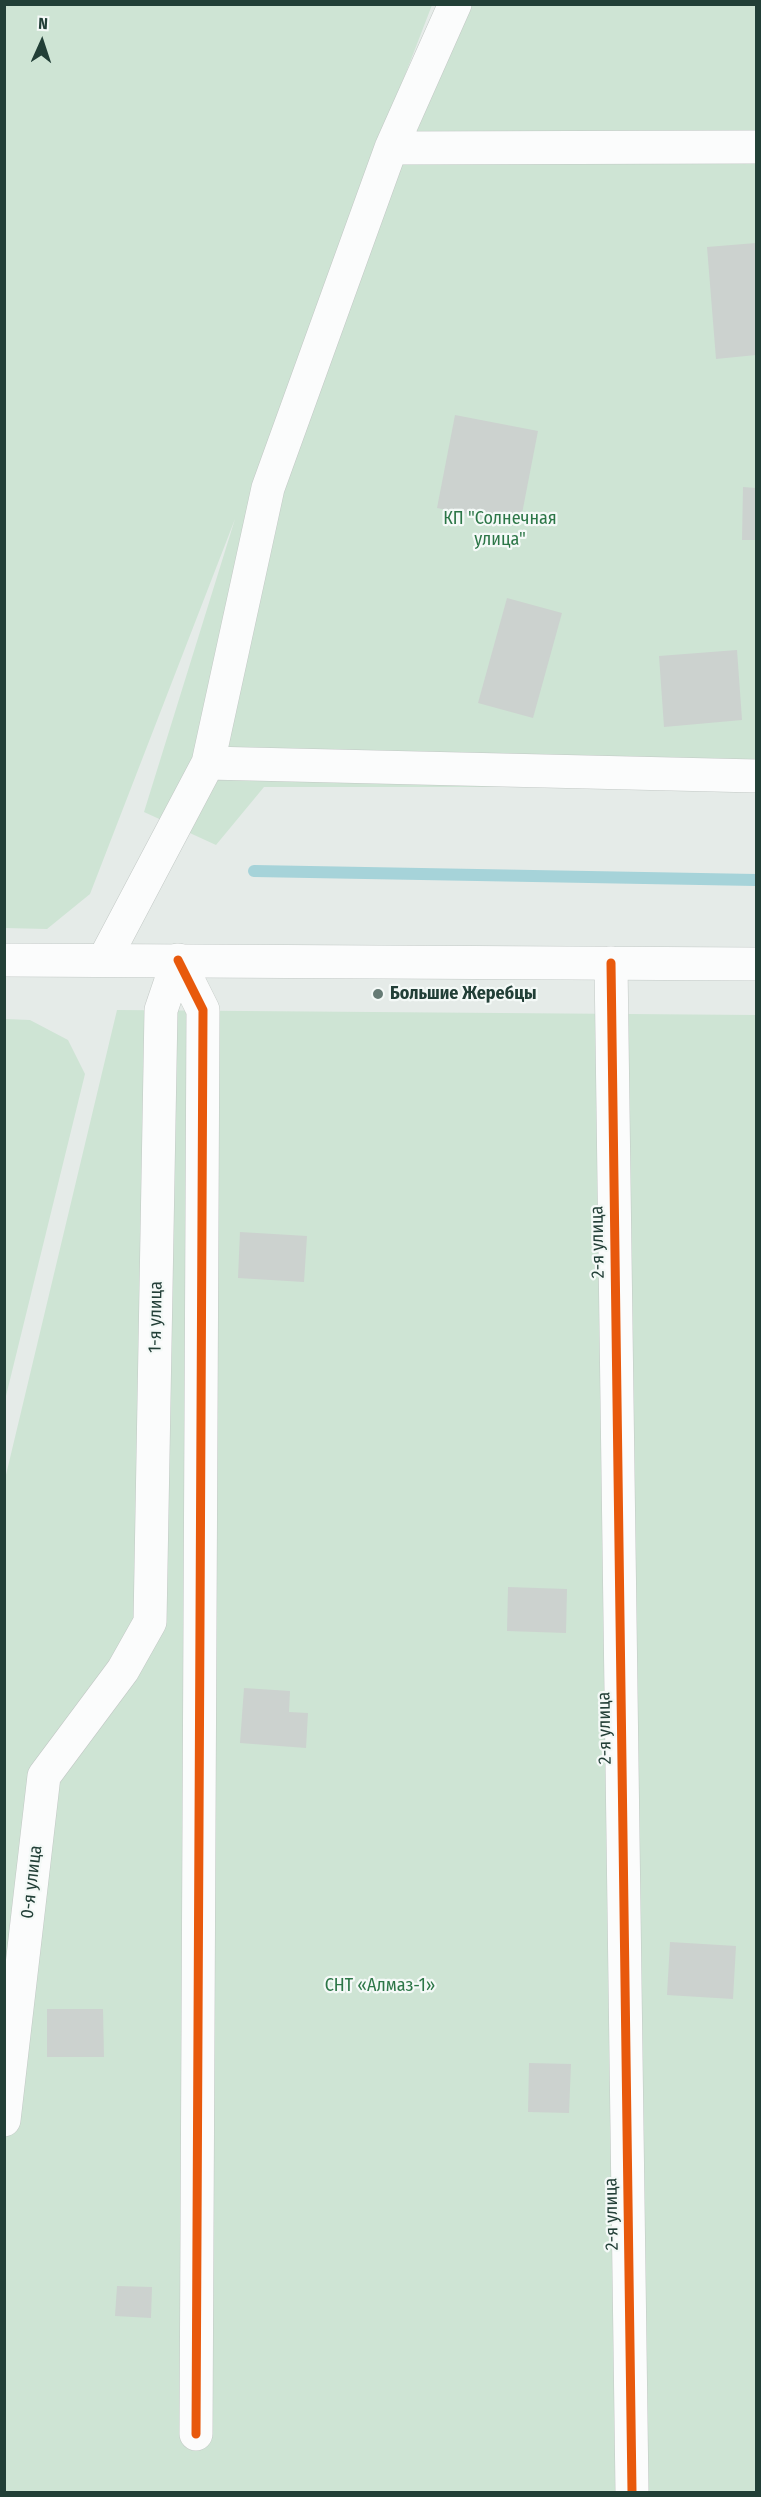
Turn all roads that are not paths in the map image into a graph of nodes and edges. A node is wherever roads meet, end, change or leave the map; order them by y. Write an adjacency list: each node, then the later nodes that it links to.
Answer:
1 (455, 4): 3 (street)
2 (756, 147): 3 (street)
3 (391, 148): 4 (street)
4 (208, 763): 5 (street); 7 (street)
5 (756, 776)
6 (4, 960): 7 (street)
7 (104, 960): 8 (street)
8 (178, 960): 9 (street); 11 (street, 1-я улица); 13 (street)
9 (610, 963): 10 (street); 14 (street, 2-я улица)
10 (756, 964)
11 (123, 1670): 12 (street, 0-я улица)
12 (4, 2120)
13 (196, 2434)
14 (632, 2493)

